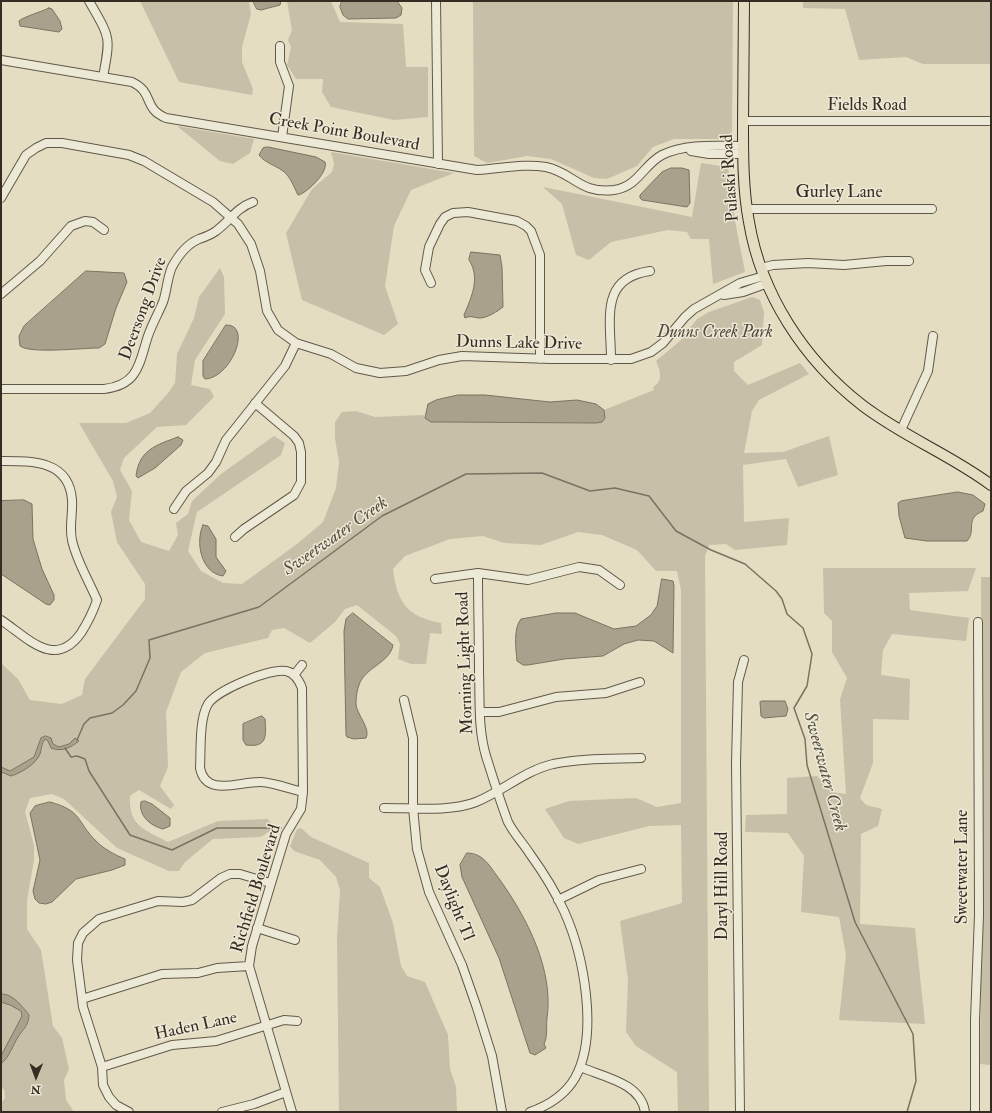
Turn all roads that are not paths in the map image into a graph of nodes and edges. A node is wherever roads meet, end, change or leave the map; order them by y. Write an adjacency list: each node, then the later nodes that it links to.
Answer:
1 (89, 1): 6 (street)
2 (436, 1): 11 (street)
3 (744, 1): 8 (main road, Pulaski Road)
4 (280, 46): 9 (street)
5 (1, 60): 6 (street, Creek Point Boulevard)
6 (103, 77): 9 (street, Creek Point Boulevard)
7 (991, 120): 8 (street, Fields Road)
8 (743, 121): 10 (main road, Pulaski Road)
9 (282, 138): 11 (street, Creek Point Boulevard)
10 (743, 150): 11 (street, Creek Point Boulevard); 14 (main road, Pulaski Road)
11 (438, 164)
12 (1, 198): 16 (street, Dunns Lake Drive)
13 (253, 202): 16 (street, Deersong Drive)
14 (747, 209): 15 (street, Gurley Lane); 20 (main road, Pulaski Road)
15 (932, 209)
16 (231, 217): 24 (street, Dunns Lake Drive); 27 (street, Deersong Drive)
17 (104, 230): 22 (street)
18 (909, 262): 20 (street, Dunns Lake Drive)
19 (650, 271): 26 (street)
20 (765, 276): 26 (street, Dunns Lake Drive); 29 (main road, Pulaski Road)
21 (431, 283): 25 (street)
22 (1, 294)
23 (933, 336): 29 (street)
24 (296, 343): 25 (street, Dunns Lake Drive); 28 (street)
25 (540, 359): 26 (street, Dunns Lake Drive)
26 (611, 360)
27 (1, 389)
28 (255, 403): 32 (street); 33 (street)
29 (901, 430): 31 (main road, Pulaski Road)
30 (1, 461): 37 (street)
31 (991, 485)
32 (174, 509)
33 (235, 538)
34 (478, 573): 35 (street); 36 (street); 44 (street, Morning Light Road)
35 (435, 579)
36 (620, 585)
37 (1, 620)
38 (978, 622): 69 (street, Sweetwater Lane)
39 (744, 660): 68 (street, Daryl Hill Road)
40 (302, 665): 41 (street)
41 (294, 674): 46 (street, Richfield Boulevard); 46 (street)
42 (640, 682): 44 (street)
43 (404, 700): 49 (street, Daylight Tl)
44 (480, 712): 47 (street, Morning Light Road)
45 (641, 758): 47 (street)
46 (303, 792): 51 (street, Richfield Boulevard)
47 (498, 792): 49 (street); 52 (street, Morning Light Road)
48 (384, 808): 49 (street)
49 (413, 808): 65 (street, Daylight Tl)
50 (640, 869): 52 (street)
51 (270, 884): 53 (street, Richfield Boulevard); 56 (street)
52 (558, 900): 60 (street, Morning Light Road)
53 (257, 928): 54 (street); 55 (street, Richfield Boulevard)
54 (295, 940)
55 (249, 966): 56 (street); 58 (street, Richfield Boulevard)
56 (82, 999): 59 (street)
57 (297, 1021): 58 (street, Haden Lane)
58 (266, 1024): 59 (street, Haden Lane); 61 (street, Richfield Boulevard)
59 (102, 1067): 62 (street)
60 (580, 1067): 66 (street, Morning Light Road); 67 (street)
61 (286, 1092): 63 (street); 64 (street, Richfield Boulevard)
62 (129, 1112)
63 (222, 1112)
64 (292, 1112)
65 (502, 1112)
66 (530, 1112)
67 (646, 1112)
68 (740, 1112)
69 (975, 1112)

